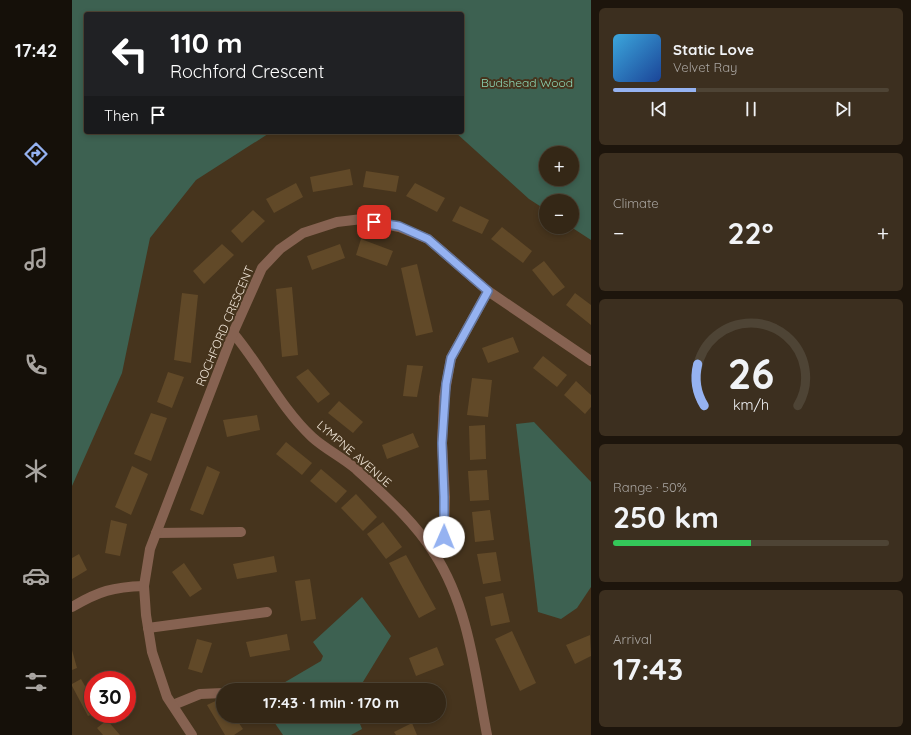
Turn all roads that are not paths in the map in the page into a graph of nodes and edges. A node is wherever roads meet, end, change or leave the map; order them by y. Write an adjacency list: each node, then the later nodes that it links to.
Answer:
1 (488, 291): 2 (street, ROCHFORD CRESCENT); 3 (street, ROCHFORD CRESCENT); 6 (street)
2 (233, 333): 5 (street, ROCHFORD CRESCENT); 6 (street, LYMPNE AVENUE)
3 (591, 361)
4 (241, 532): 5 (street)
5 (156, 533): 7 (street, ROCHFORD CRESCENT)
6 (434, 553): 14 (street, LYMPNE AVENUE)
7 (144, 586): 8 (street); 10 (street, ROCHFORD CRESCENT)
8 (72, 606)
9 (268, 612): 10 (street)
10 (148, 628): 12 (street, ROCHFORD CRESCENT)
11 (216, 693): 12 (street)
12 (173, 705): 13 (street, ROCHFORD CRESCENT)
13 (192, 735)
14 (487, 735)

